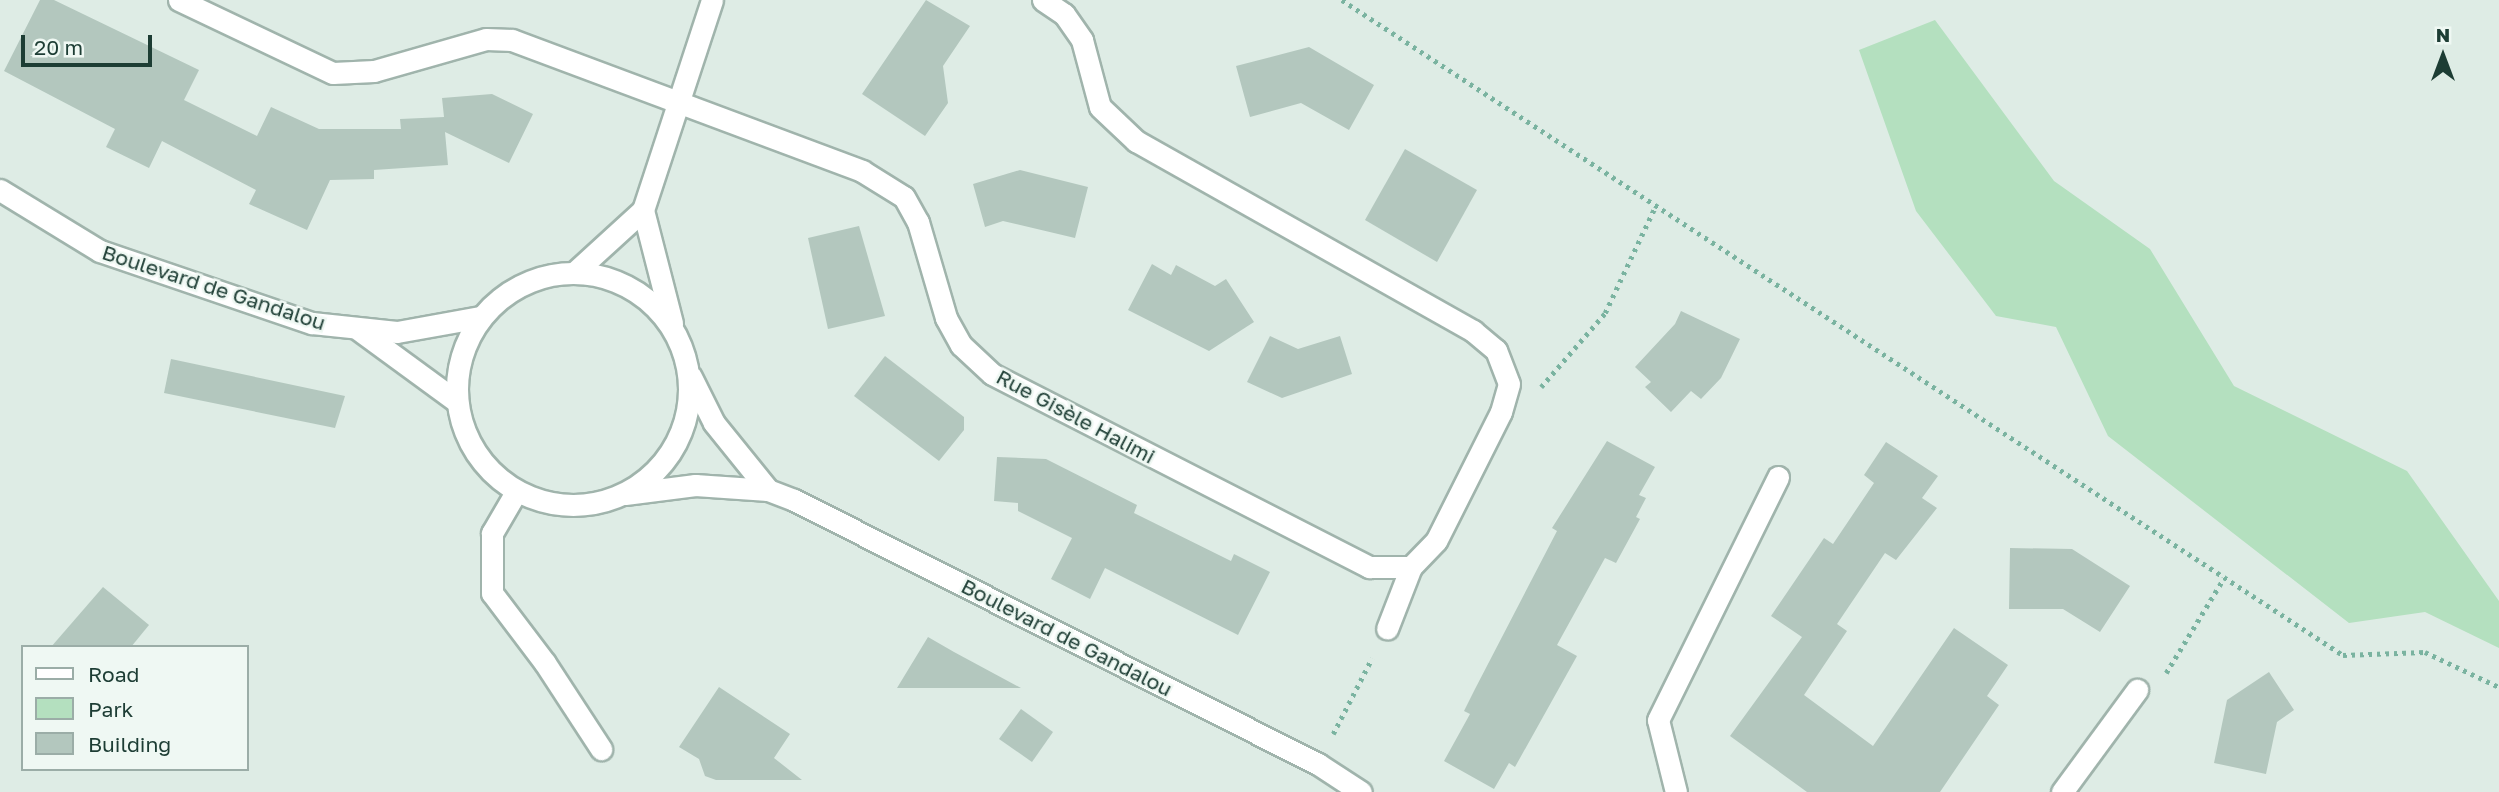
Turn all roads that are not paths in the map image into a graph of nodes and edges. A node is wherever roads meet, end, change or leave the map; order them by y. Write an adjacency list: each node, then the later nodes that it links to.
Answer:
1 (179, 0): 4 (street, Rue Gisèle Halimi)
2 (712, 0): 4 (street)
3 (1043, 0): 17 (street)
4 (680, 101): 6 (street); 17 (street, Rue Gisèle Halimi)
5 (0, 190): 10 (street, Boulevard de Gandalou)
6 (643, 210): 7 (street); 9 (street)
7 (575, 272): 8 (street); 9 (street)
8 (480, 317): 10 (street, Boulevard de Gandalou); 12 (street)
9 (673, 327): 11 (street)
10 (359, 330): 12 (street, Boulevard de Gandalou)
11 (689, 372): 14 (street, Boulevard de Gandalou); 16 (street)
12 (456, 401): 15 (street)
13 (1778, 477): 22 (street)
14 (768, 490): 16 (street, Boulevard de Gandalou); 21 (street, Boulevard de Gandalou)
15 (516, 492): 16 (street); 20 (street)
16 (625, 494)
17 (1411, 567): 18 (street)
18 (1387, 629)
19 (2137, 690): 23 (street)
20 (601, 749)
21 (1361, 792)
22 (1676, 792)
23 (2062, 792)

